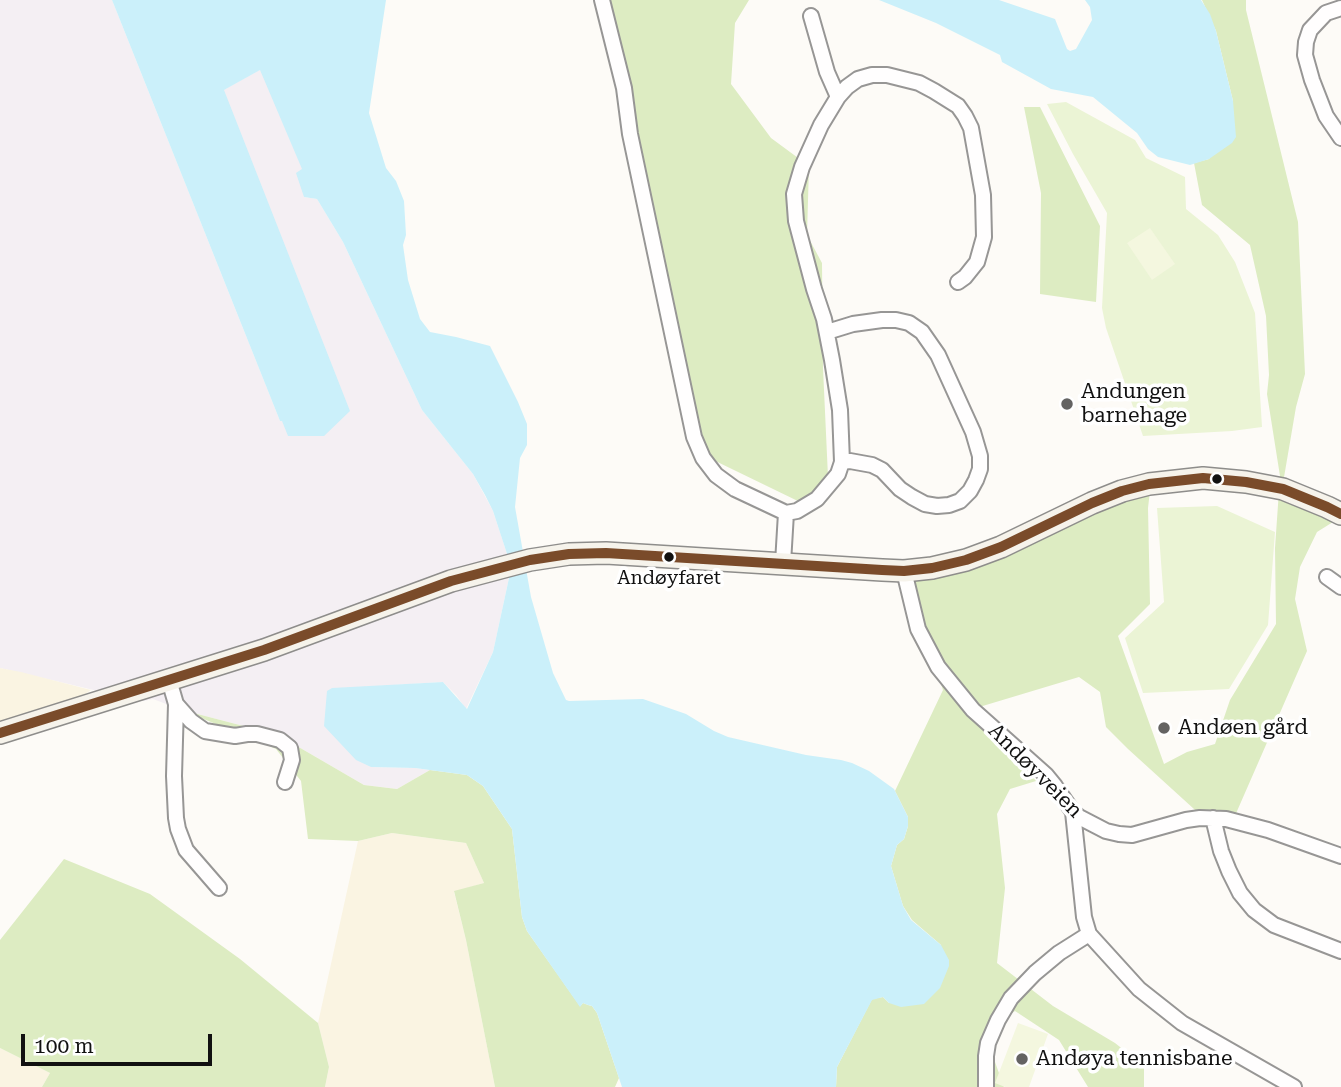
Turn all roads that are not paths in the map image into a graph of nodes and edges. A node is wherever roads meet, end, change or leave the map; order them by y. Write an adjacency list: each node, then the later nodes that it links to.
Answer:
1 (602, 0): 9 (street)
2 (1341, 8): 5 (street)
3 (811, 16): 4 (street)
4 (838, 97): 6 (street); 7 (street)
5 (1341, 138)
6 (958, 282)
7 (827, 332): 8 (street); 8 (street)
8 (842, 461): 9 (street)
9 (786, 513): 11 (street)
10 (1341, 514): 12 (street)
11 (783, 563): 12 (street); 15 (street)
12 (904, 571): 19 (street, Andøyveien)
13 (1327, 577): 14 (street)
14 (1341, 587)
15 (169, 680): 16 (street); 17 (street)
16 (176, 704): 18 (street); 22 (street)
17 (0, 733)
18 (285, 782)
19 (1073, 812): 20 (street, Andøyveien); 23 (street)
20 (1213, 818): 21 (street, Andøyveien); 24 (street)
21 (1341, 856)
22 (219, 888)
23 (1089, 934): 25 (street); 26 (street)
24 (1341, 951)
25 (986, 1087)
26 (1294, 1087)

